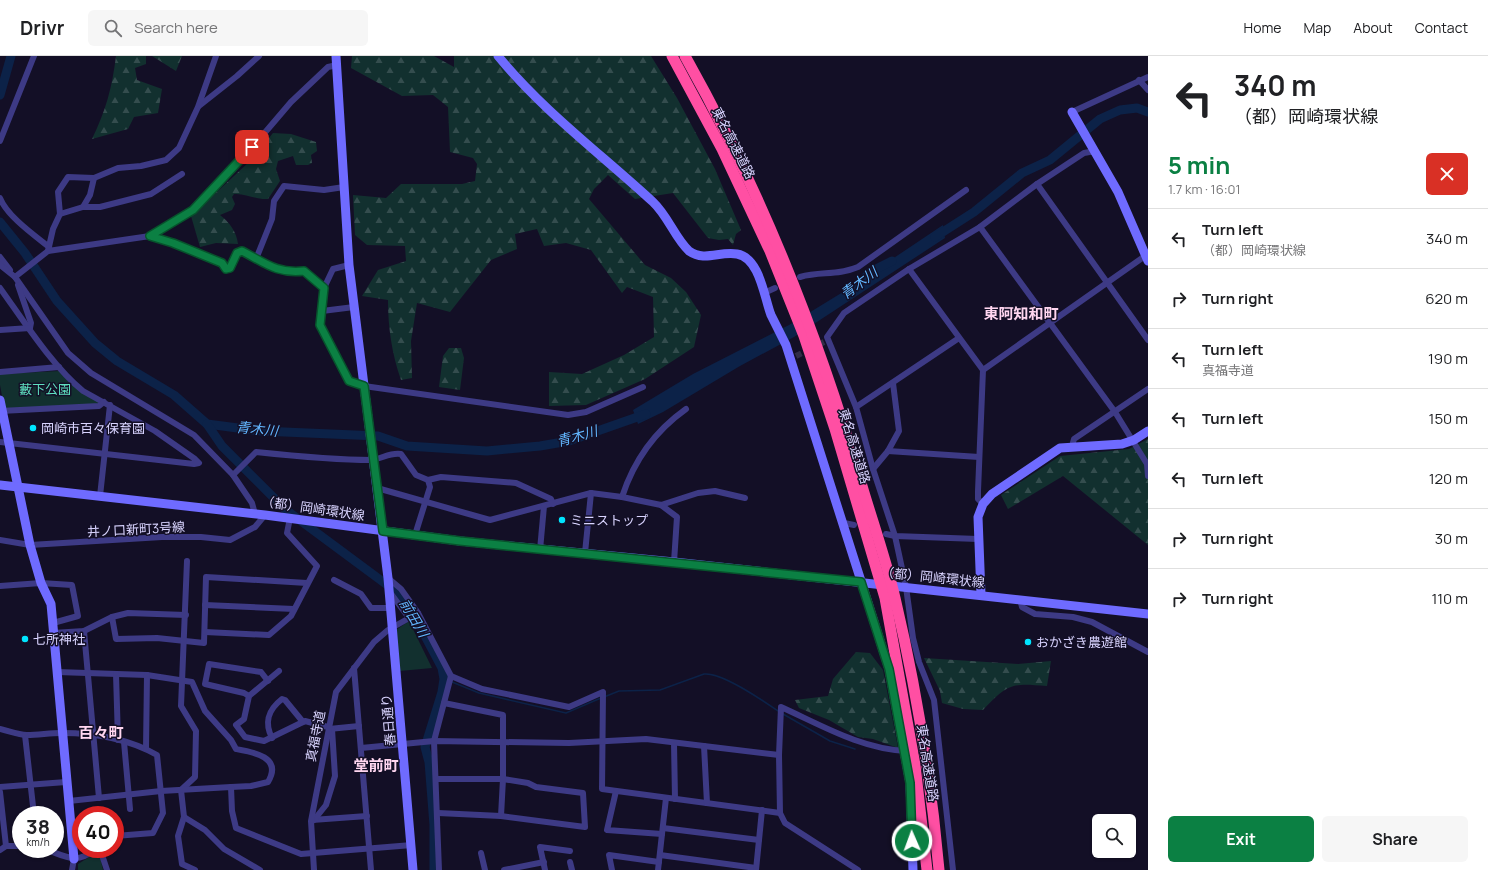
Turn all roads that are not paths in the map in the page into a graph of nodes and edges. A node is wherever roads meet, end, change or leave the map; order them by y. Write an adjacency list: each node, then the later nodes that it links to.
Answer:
1 (34, 56): 13 (street)
2 (216, 56): 11 (street)
3 (259, 56): 11 (street)
4 (498, 56): 38 (street)
5 (672, 56): 39 (highway, 東名高速道路)
6 (685, 56): 39 (highway, 東名高速道路)
7 (337, 61): 18 (street); 24 (street)
8 (1148, 77): 9 (street)
9 (1139, 80): 10 (street); 12 (street)
10 (1148, 90)
11 (198, 107): 16 (street)
12 (1072, 112): 14 (street)
13 (0, 141)
14 (1094, 150): 17 (street); 28 (street)
15 (182, 174): 21 (street)
16 (94, 178): 21 (street); 22 (street)
17 (1037, 184): 23 (street); 34 (street)
18 (344, 187): 27 (street); 30 (street)
19 (966, 190): 33 (street)
20 (0, 198): 25 (street)
21 (83, 207): 22 (street)
22 (60, 214): 25 (street)
23 (980, 227): 31 (street); 42 (street)
24 (150, 236): 25 (street); 27 (street)
25 (49, 249): 32 (street)
26 (0, 257): 32 (street)
27 (256, 259): 36 (street)
28 (1147, 259): 34 (street)
29 (0, 265): 32 (street)
30 (349, 265): 36 (street); 40 (street)
31 (909, 269): 45 (street); 56 (street)
32 (16, 277): 43 (street); 69 (street)
33 (800, 277)
34 (1107, 282): 42 (street); 46 (street)
35 (0, 288): 43 (street)
36 (324, 288): 41 (street)
37 (775, 288): 38 (street)
38 (764, 293): 100 (street)
39 (795, 301): 107 (highway, 東名高速道路)
40 (354, 307): 41 (street); 51 (street)
41 (322, 311): 51 (street)
42 (1050, 322): 48 (street); 59 (street)
43 (30, 328): 44 (street); 47 (street)
44 (0, 330)
45 (959, 338): 48 (street); 50 (street)
46 (1148, 340)
47 (58, 367): 49 (street); 55 (street)
48 (983, 370): 66 (street)
49 (0, 372)
50 (893, 383): 56 (street); 64 (street)
51 (364, 386): 52 (street); 67 (street)
52 (643, 387)
53 (1148, 389): 59 (street)
54 (0, 400): 58 (street)
55 (107, 404): 58 (street); 65 (street); 65 (street)
56 (856, 407): 68 (street)
57 (686, 409): 77 (street)
58 (1, 411): 62 (street)
59 (1115, 412): 61 (street); 63 (street)
60 (1148, 431): 61 (street)
61 (1134, 440): 63 (street); 70 (street)
62 (4, 442): 65 (street); 73 (street)
63 (1072, 446): 81 (street)
64 (888, 451): 66 (street); 68 (street)
65 (104, 454): 76 (street)
66 (979, 457): 81 (street)
67 (373, 459): 69 (street); 71 (street); 74 (street)
68 (873, 469): 90 (street)
69 (236, 473): 84 (street)
70 (1148, 476)
71 (428, 480): 79 (street); 80 (street)
72 (0, 485): 73 (street, （都）岡崎環状線)
73 (18, 487): 76 (street, （都）岡崎環状線); 93 (street)
74 (377, 488): 79 (street); 87 (street)
75 (591, 493): 77 (street); 80 (street); 95 (street)
76 (100, 496): 84 (street, （都）岡崎環状線)
77 (622, 497): 82 (street)
78 (745, 498): 82 (street)
79 (426, 501): 83 (street); 89 (street)
80 (553, 504): 83 (street)
81 (983, 504): 91 (street)
82 (661, 505): 97 (street)
83 (544, 506): 94 (street)
84 (255, 514): 85 (street, （都）岡崎環状線)
85 (265, 515): 86 (street, （都）岡崎環状線); 93 (street, 井ノ口新町3号線)
86 (290, 518): 87 (street, （都）岡崎環状線); 102 (street)
87 (383, 531): 89 (street, （都）岡崎環状線); 98 (street)
88 (886, 534): 90 (street)
89 (415, 535): 94 (street, （都）岡崎環状線)
90 (895, 536): 91 (street); 104 (street)
91 (978, 539): 106 (street)
92 (0, 540): 93 (street, 井ノ口新町3号線)
93 (30, 545): 101 (street)
94 (540, 550): 95 (street, （都）岡崎環状線)
95 (585, 553): 97 (street, （都）岡崎環状線)
96 (187, 561): 114 (street)
97 (674, 562): 100 (street, （都）岡崎環状線)
98 (388, 578): 105 (street, 春日通り); 112 (street)
99 (334, 580): 110 (street)
100 (861, 582): 104 (street, （都）岡崎環状線); 152 (street)
101 (41, 583): 103 (street); 117 (street); 117 (street)
102 (307, 583): 109 (street); 111 (street)
103 (0, 586)
104 (906, 587): 106 (street, （都）岡崎環状線); 218 (street)
105 (389, 591): 110 (street, 春日通り); 116 (street)
106 (981, 595): 108 (street, （都）岡崎環状線)
107 (890, 598): 216 (highway, 東名高速道路); 217 (highway, 東名高速道路)
108 (1020, 599): 113 (street, （都）岡崎環状線); 123 (street)
109 (206, 605): 111 (street); 120 (street)
110 (391, 608): 118 (street, 春日通り)
111 (294, 609): 120 (street)
112 (418, 612): 116 (street, 真福寺道); 130 (street)
113 (1148, 614)
114 (186, 615): 115 (street); 122 (street)
115 (112, 617): 119 (street); 122 (street)
116 (410, 618): 118 (street, 真福寺道)
117 (53, 623): 121 (street)
118 (392, 629): 124 (street, 真福寺道); 148 (street, 春日通り)
119 (84, 631): 121 (street); 127 (street)
120 (205, 632): 122 (street)
121 (54, 633): 126 (street)
122 (184, 642): 131 (street)
123 (1148, 652)
124 (354, 668): 136 (street); 137 (street, 真福寺道)
125 (279, 671): 132 (street)
126 (57, 672): 127 (street); 139 (street)
127 (88, 672): 128 (street); 141 (street)
128 (116, 674): 129 (street); 143 (street)
129 (147, 675): 131 (street); 151 (street)
130 (451, 676): 134 (street); 145 (street)
131 (182, 680): 159 (street); 160 (street)
132 (268, 680): 133 (street); 133 (street)
133 (249, 696): 142 (street)
134 (444, 703): 144 (street); 146 (street)
135 (303, 722): 137 (street); 142 (street); 142 (street)
136 (359, 726): 137 (street); 150 (street)
137 (329, 728): 178 (street, 真福寺道); 178 (street)
138 (0, 729): 140 (street)
139 (62, 733): 140 (street); 141 (street); 156 (street)
140 (26, 735): 157 (street)
141 (94, 735): 143 (street); 165 (street)
142 (272, 738)
143 (121, 741): 151 (street); 164 (street)
144 (434, 741): 146 (street); 148 (street); 154 (street)
145 (604, 742): 146 (street); 147 (street); 162 (street)
146 (504, 743): 155 (street)
147 (674, 743): 149 (street); 167 (street)
148 (403, 744): 150 (street); 182 (street, 春日通り)
149 (704, 746): 153 (street); 169 (street)
150 (361, 748): 175 (street)
151 (146, 749): 161 (street)
152 (905, 751): 153 (street); 215 (street)
153 (779, 755): 174 (street)
154 (437, 779): 155 (street); 173 (street)
155 (503, 779): 176 (street); 176 (street)
156 (66, 782): 157 (street); 168 (street)
157 (30, 784): 158 (street); 170 (street)
158 (0, 787)
159 (231, 787): 160 (street); 189 (street)
160 (181, 790): 161 (street); 177 (street)
161 (161, 791): 164 (street); 180 (street)
162 (616, 791): 166 (street); 179 (street)
163 (0, 792): 183 (street)
164 (129, 794): 165 (street); 171 (street)
165 (99, 798): 168 (street)
166 (666, 798): 167 (street); 179 (street)
167 (675, 799): 169 (street)
168 (69, 801): 193 (street)
169 (707, 803): 172 (street)
170 (33, 806)
171 (130, 809)
172 (762, 810): 174 (street); 181 (street)
173 (438, 813): 176 (street); 207 (street)
174 (780, 813): 214 (street)
175 (367, 816): 178 (street); 186 (street)
176 (501, 816)
177 (184, 817): 197 (street); 203 (street)
178 (312, 820): 189 (street, 真福寺道)
179 (662, 831): 181 (street); 194 (street)
180 (124, 835)
181 (759, 840): 198 (street)
182 (412, 845): 186 (street); 206 (street, 春日通り)
183 (6, 846): 184 (street); 185 (street)
184 (12, 846)
185 (0, 850)
186 (370, 850): 189 (street); 205 (street)
187 (570, 850): 195 (street)
188 (481, 853): 208 (street)
189 (313, 854): 204 (street, 真福寺道)
190 (64, 856): 193 (street)
191 (80, 858): 193 (street)
192 (103, 858): 200 (street)
193 (74, 859): 199 (street)
194 (659, 859): 198 (street); 212 (street); 213 (street)
195 (544, 862): 209 (street); 210 (street)
196 (570, 862): 211 (street)
197 (182, 864): 201 (street); 202 (street)
198 (756, 869)
199 (72, 870)
200 (107, 870)
201 (178, 870)
202 (195, 870)
203 (260, 870)
204 (314, 870)
205 (371, 870)
206 (413, 870)
207 (439, 870)
208 (485, 870)
209 (504, 870)
210 (546, 870)
211 (572, 870)
212 (612, 870)
213 (658, 870)
214 (858, 870)
215 (913, 870)
216 (927, 870)
217 (939, 870)
218 (952, 870)

